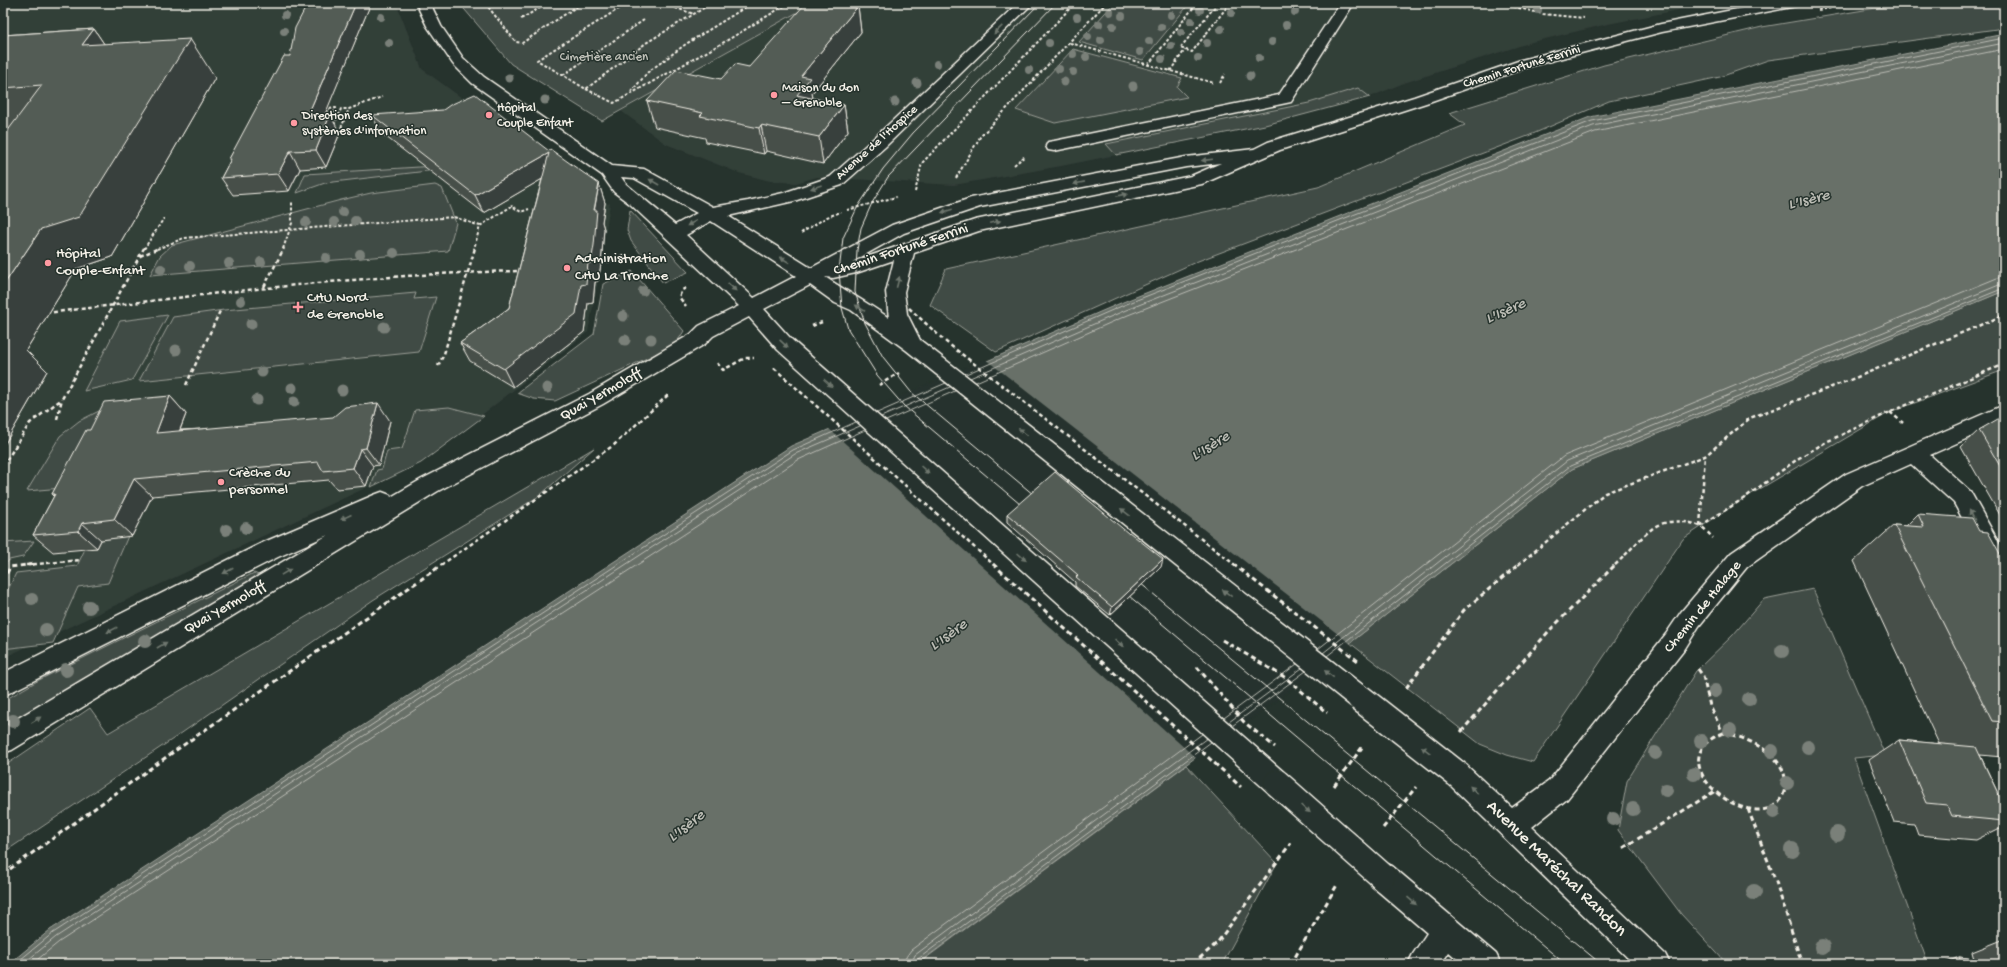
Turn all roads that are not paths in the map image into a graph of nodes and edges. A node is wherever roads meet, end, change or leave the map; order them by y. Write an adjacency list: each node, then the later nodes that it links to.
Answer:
1 (423, 3): 7 (street)
2 (1026, 3): 8 (street, Avenue de l'Hospice, one-way to 8)
3 (1347, 3): 5 (street)
4 (1791, 3): 6 (street, Chemin Fortuné Ferrini)
5 (1054, 146)
6 (1259, 153): 10 (street, Chemin Fortuné Ferrini, one-way to 6); 11 (street, Chemin Fortuné Ferrini, one-way to 11)
7 (608, 171): 8 (street, Avenue Maréchal Randon, one-way to 7); 9 (street)
8 (711, 213): 9 (street, Avenue de l'Hospice, one-way to 9); 11 (street, Avenue Maréchal Randon, one-way to 8)
9 (673, 234): 12 (street, one-way to 12)
10 (906, 250): 11 (street, Chemin Fortuné Ferrini); 13 (street, one-way to 10)
11 (810, 276): 12 (street, Quai Yermoloff); 13 (street, Avenue Maréchal Randon, one-way to 11)
12 (752, 306): 16 (street, Quai Yermoloff); 21 (street, one-way to 21, bridge)
13 (913, 345): 20 (street, Avenue Maréchal Randon, one-way to 13, bridge)
14 (2004, 413): 15 (street, Chemin de Halage)
15 (1915, 454): 17 (street, one-way to 15); 20 (street, Chemin de Halage)
16 (447, 476): 18 (street, Quai Yermoloff, one-way to 18); 19 (street, Quai Yermoloff, one-way to 16)
17 (2004, 574)
18 (3, 685)
19 (3, 741)
20 (1512, 825): 24 (street, Avenue Maréchal Randon)
21 (1446, 931): 22 (street); 23 (street)
22 (1423, 964)
23 (1486, 964)
24 (1655, 964)

